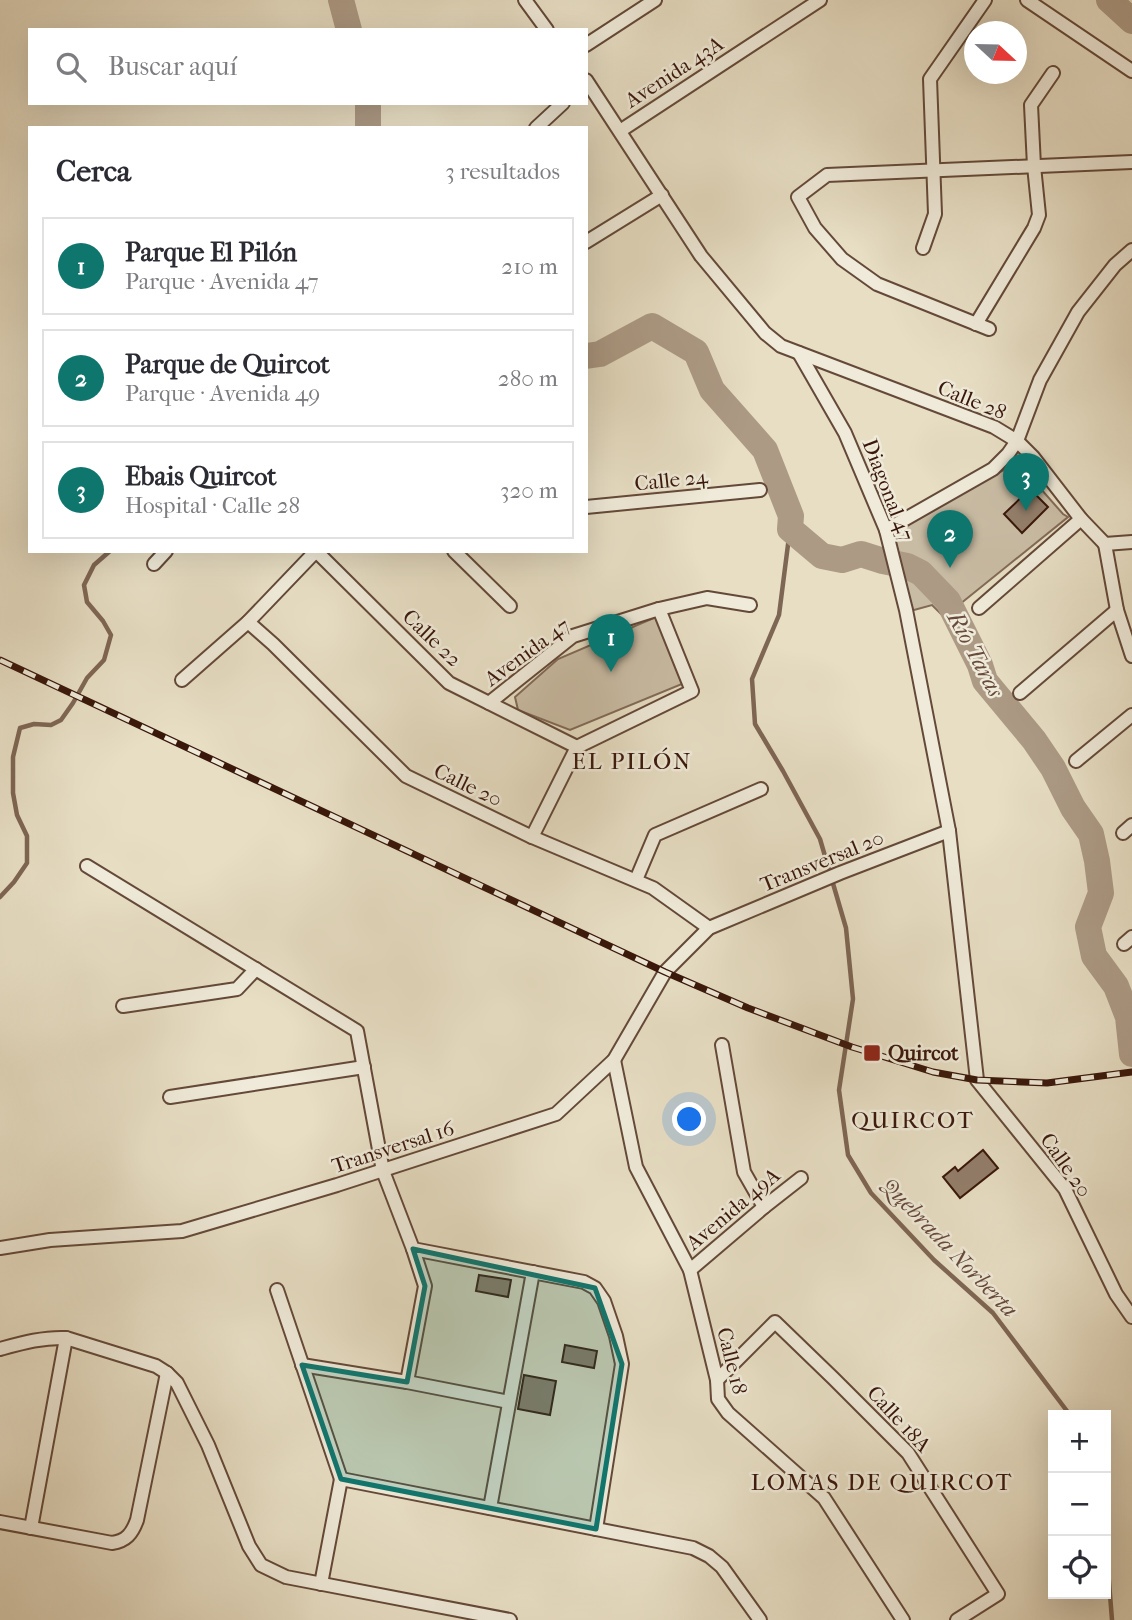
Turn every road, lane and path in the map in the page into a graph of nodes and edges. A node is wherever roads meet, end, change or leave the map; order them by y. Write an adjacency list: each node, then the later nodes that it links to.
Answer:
1 (525, 0): 6 (street)
2 (654, 0): 7 (street)
3 (820, 0): 13 (street, Avenida 43A)
4 (985, 0): 16 (street)
5 (1027, 0): 8 (street)
6 (546, 28)
7 (588, 44)
8 (1132, 71)
9 (1053, 73): 15 (street)
10 (588, 82): 13 (street)
11 (561, 105): 12 (street)
12 (538, 126)
13 (620, 131): 17 (street)
14 (1132, 162): 15 (street)
15 (1034, 166): 16 (street); 21 (street)
16 (934, 170): 19 (street); 21 (street)
17 (662, 195): 18 (street); 23 (street)
18 (588, 241)
19 (923, 248)
20 (1132, 250): 24 (street)
21 (976, 324): 22 (street)
22 (989, 329)
23 (799, 353): 24 (street, Calle 28); 28 (street, Diagonal 47)
24 (1017, 441): 27 (street, Calle 28); 28 (street)
25 (760, 489): 26 (street, Calle 24)
26 (588, 507)
27 (1081, 519): 30 (street, Calle 28); 38 (street)
28 (886, 530): 50 (street, Diagonal 47)
29 (1132, 542): 30 (street)
30 (1105, 544): 40 (street)
31 (164, 553): 35 (street)
32 (314, 553): 41 (street)
33 (318, 553): 45 (street, Calle 22)
34 (456, 553): 37 (street)
35 (154, 564)
36 (750, 605): 39 (street, Avenida 47)
37 (510, 606)
38 (979, 608)
39 (659, 609): 45 (street, Avenida 47); 47 (street)
40 (1117, 610): 42 (street); 44 (street)
41 (248, 622): 43 (street); 51 (street, Calle 20)
42 (1132, 656)
43 (182, 680)
44 (1020, 693)
45 (489, 703): 47 (street, Calle 22)
46 (1132, 715): 48 (street)
47 (577, 747): 51 (street)
48 (1076, 761)
49 (761, 789): 53 (street)
50 (949, 831): 54 (street, Transversal 20); 60 (street, Diagonal 47)
51 (532, 837): 53 (street, Calle 20)
52 (87, 866): 55 (street)
53 (636, 880): 54 (street, Calle 20)
54 (709, 928): 58 (street, Transversal 16)
55 (256, 969): 56 (street); 59 (street)
56 (123, 1006)
57 (722, 1045): 64 (street)
58 (614, 1060): 62 (street, Transversal 16); 67 (street, Calle 18)
59 (364, 1067): 61 (street); 62 (street)
60 (977, 1080): 70 (street, Calle 20)
61 (170, 1097)
62 (383, 1171): 65 (street, Transversal 16); 66 (street)
63 (801, 1178): 64 (street, Avenida 49A)
64 (764, 1207): 67 (street, Avenida 49A)
65 (0, 1248)
66 (413, 1249): 68 (street); 76 (street)
67 (690, 1270): 75 (street, Calle 18)
68 (533, 1272): 77 (street); 82 (street)
69 (277, 1290): 73 (street)
70 (1132, 1317)
71 (66, 1338): 72 (street); 74 (street); 81 (street)
72 (0, 1349)
73 (302, 1365): 76 (street); 78 (street)
74 (167, 1373): 81 (street); 83 (street)
75 (717, 1380): 86 (street, Calle 18); 87 (street, Calle 18A)
76 (407, 1382): 77 (street)
77 (509, 1402): 79 (street)
78 (341, 1479): 79 (street); 83 (street)
79 (490, 1508): 82 (street)
80 (0, 1522): 81 (street)
81 (31, 1528)
82 (596, 1529): 85 (street)
83 (321, 1584): 84 (street)
84 (510, 1620)
85 (760, 1620)
86 (903, 1620)
87 (957, 1620)

